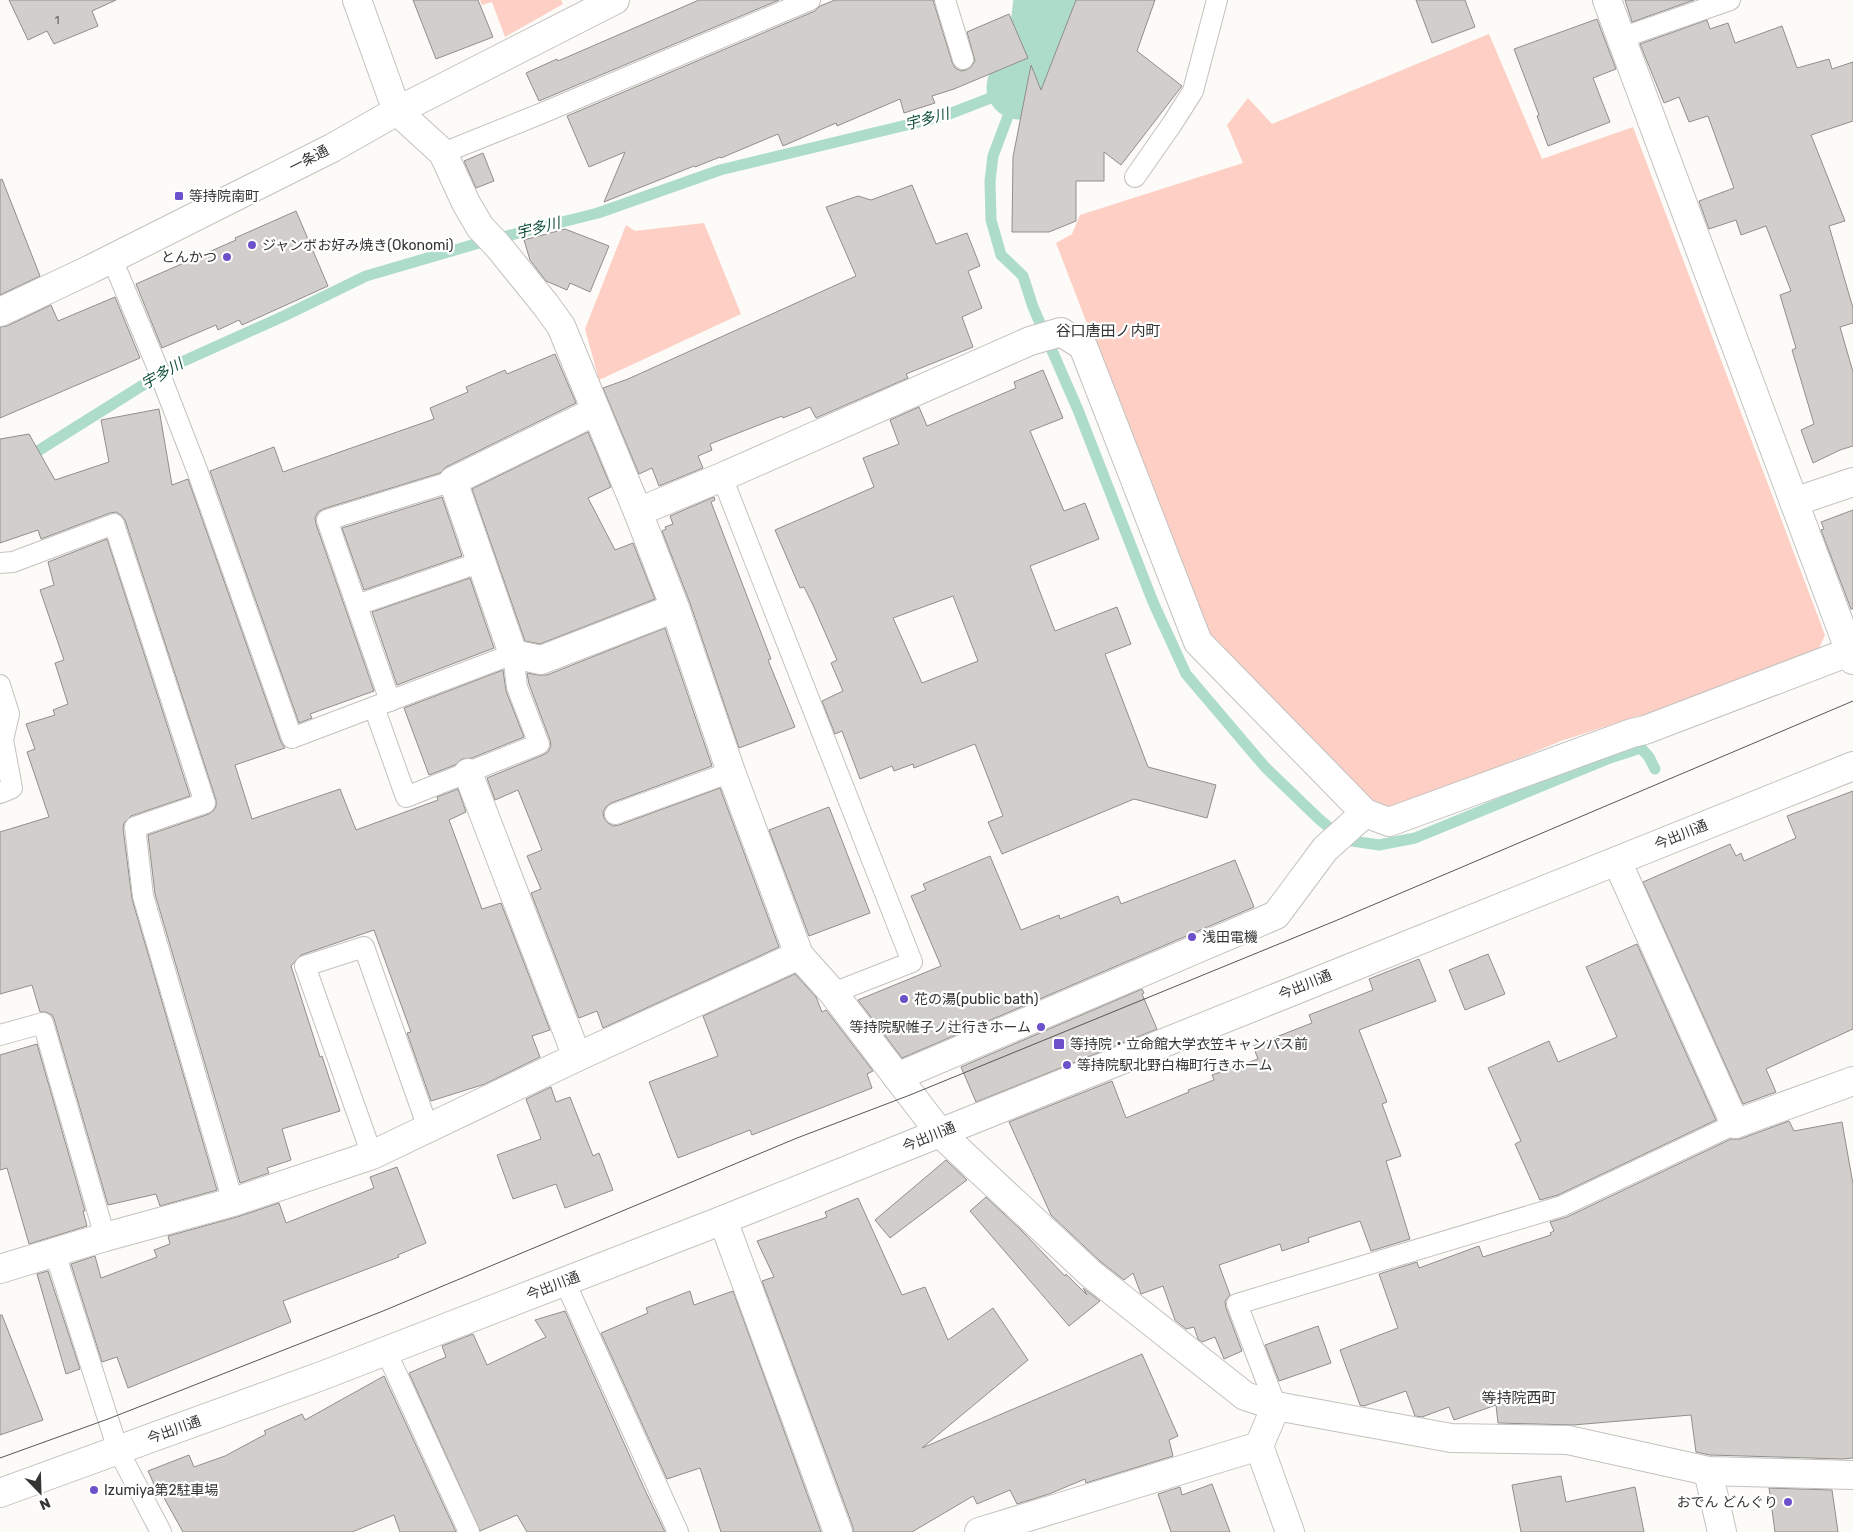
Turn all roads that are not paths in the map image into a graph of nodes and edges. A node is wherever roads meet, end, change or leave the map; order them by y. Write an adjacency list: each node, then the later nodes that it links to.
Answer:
1 (357, 0): 11 (street)
2 (614, 0): 8 (street, 一条通)
3 (810, 0): 12 (lane)
4 (945, 0): 10 (lane)
5 (1217, 0): 13 (lane)
6 (1608, 0): 9 (street)
7 (1730, 0): 9 (lane)
8 (578, 8): 11 (street, 一条通)
9 (1621, 38): 20 (street)
10 (963, 59)
11 (397, 111): 12 (street); 14 (street, 一条通)
12 (443, 153): 16 (street)
13 (1135, 177)
14 (112, 258): 15 (street, 一条通); 29 (lane)
15 (0, 312)
16 (596, 411): 18 (street); 21 (street)
17 (722, 477): 21 (street); 35 (street); 38 (lane)
18 (453, 481): 22 (street); 24 (lane)
19 (1853, 482): 20 (street)
20 (1794, 502): 27 (street)
21 (638, 512): 25 (street)
22 (481, 562): 24 (lane); 26 (street)
23 (0, 563): 47 (lane)
24 (357, 605): 29 (lane)
25 (675, 608): 26 (street); 31 (street)
26 (512, 654): 29 (lane); 32 (lane)
27 (1851, 656): 35 (street)
28 (0, 685): 33 (lane)
29 (382, 704): 32 (lane)
30 (1853, 766): 36 (street, 今出川通)
31 (731, 772): 34 (lane); 37 (street)
32 (468, 774): 40 (street)
33 (0, 793)
34 (615, 814)
35 (1357, 820): 41 (street)
36 (1617, 860): 43 (street); 45 (street, 今出川通)
37 (799, 955): 38 (street); 40 (street)
38 (833, 994): 41 (street)
39 (0, 1035): 49 (lane)
40 (577, 1057): 44 (street)
41 (897, 1077): 45 (street)
42 (1853, 1081): 43 (street)
43 (1735, 1124): 54 (lane)
44 (428, 1128): 46 (street); 46 (lane)
45 (940, 1133): 48 (street, 今出川通); 54 (street)
46 (372, 1155): 47 (street)
47 (233, 1202): 49 (street)
48 (723, 1220): 52 (street, 今出川通); 63 (street)
49 (105, 1237): 50 (street)
50 (54, 1253): 51 (street); 56 (lane)
51 (1, 1264)
52 (565, 1282): 53 (street, 今出川通); 62 (lane)
53 (386, 1351): 56 (street, 今出川通); 61 (lane)
54 (1276, 1406): 55 (street); 57 (street)
55 (1259, 1446): 64 (street); 65 (street)
56 (118, 1450): 59 (street, 今出川通); 60 (lane)
57 (1708, 1471): 58 (street); 66 (street)
58 (1853, 1475)
59 (0, 1492)
60 (162, 1532)
61 (469, 1532)
62 (678, 1532)
63 (838, 1532)
64 (979, 1532)
65 (1290, 1532)
66 (1722, 1532)

